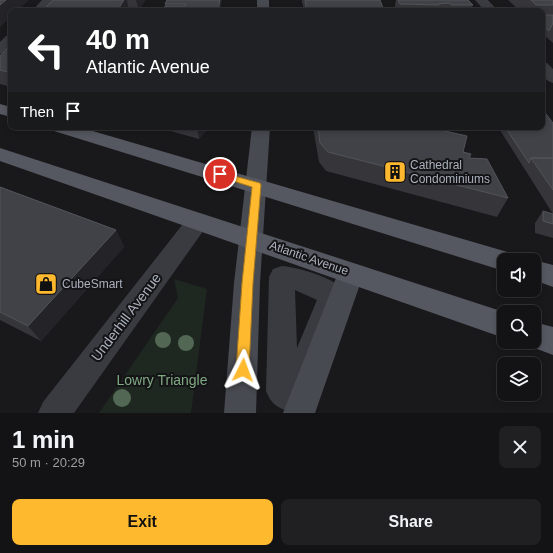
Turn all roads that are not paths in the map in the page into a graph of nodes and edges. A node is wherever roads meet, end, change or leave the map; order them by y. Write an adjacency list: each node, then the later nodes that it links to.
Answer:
1 (49, 0): 3 (street)
2 (481, 0): 4 (street)
3 (41, 8)
4 (489, 8)
5 (8, 42): 6 (street)
6 (0, 50)
7 (545, 69): 8 (street)
8 (553, 78)
9 (70, 130): 12 (main road)
10 (261, 130): 12 (main road)
11 (0, 154): 13 (main road, Atlantic Avenue)
12 (257, 185): 14 (main road); 15 (main road)
13 (198, 221): 14 (main road, Atlantic Avenue); 22 (street, Underhill Avenue)
14 (252, 239): 17 (main road, Atlantic Avenue); 23 (main road)
15 (497, 259)
16 (541, 272): 18 (main road)
17 (351, 273): 19 (main road, Atlantic Avenue); 24 (main road)
18 (553, 276)
19 (497, 323)
20 (541, 337): 21 (main road)
21 (553, 341)
22 (54, 413)
23 (240, 413)
24 (299, 413)

